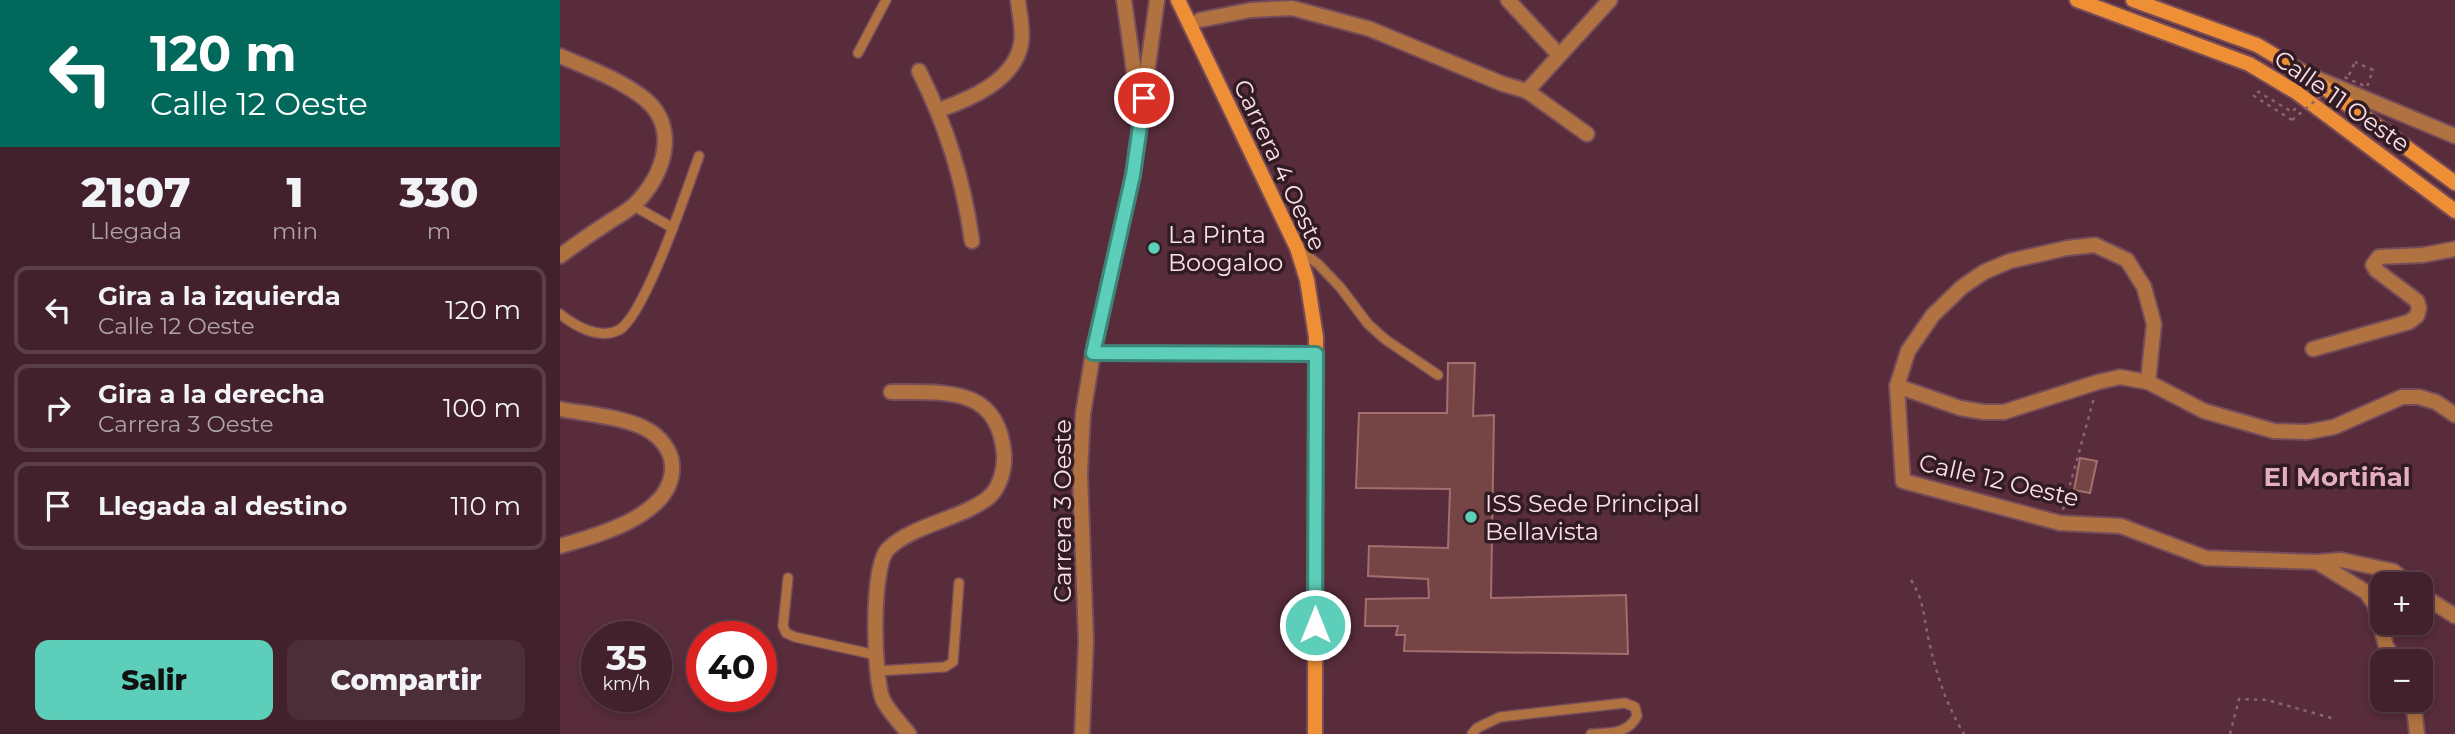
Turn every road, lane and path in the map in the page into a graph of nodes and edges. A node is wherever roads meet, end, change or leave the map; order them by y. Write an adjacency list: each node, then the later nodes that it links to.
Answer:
1 (886, 0): 11 (lane)
2 (1124, 0): 20 (street)
3 (1157, 0): 20 (street, Carrera 3 Oeste)
4 (1178, 0): 29 (main road, Carrera 4 Oeste)
5 (1508, 0): 12 (street)
6 (1611, 0): 12 (street)
7 (2077, 0): 26 (main road, Calle 11 Oeste)
8 (2133, 0): 16 (main road, Calle 11 Oeste)
9 (1018, 1): 18 (street)
10 (1200, 20): 17 (street)
11 (858, 53)
12 (1559, 55): 17 (street)
13 (560, 56): 25 (street)
14 (2355, 62): 19 (path, bridge)
15 (919, 71): 18 (street)
16 (2306, 74): 22 (street); 24 (main road, Calle 11 Oeste)
17 (1527, 91): 21 (street)
18 (939, 110): 28 (street)
19 (2292, 112)
20 (1141, 123): 34 (street, Carrera 3 Oeste)
21 (1587, 134)
22 (2455, 136)
23 (699, 156): 27 (lane)
24 (2455, 183)
25 (634, 206): 27 (lane); 31 (street)
26 (2453, 210)
27 (673, 228): 32 (lane)
28 (972, 241)
29 (1297, 248): 35 (main road, Carrera 4 Oeste); 36 (lane)
30 (2454, 248): 33 (street)
31 (560, 256)
32 (560, 314)
33 (2313, 349)
34 (1093, 353): 35 (street); 58 (street, Carrera 3 Oeste)
35 (1316, 354): 59 (main road, Carrera 4 Oeste)
36 (1438, 375)
37 (2098, 382): 38 (street); 39 (street); 43 (path)
38 (2148, 382): 39 (street); 42 (street)
39 (1897, 386): 43 (street, Calle 12 Oeste)
40 (891, 392): 53 (street)
41 (560, 409): 44 (street)
42 (2455, 415)
43 (2060, 523): 45 (street, Calle 12 Oeste)
44 (560, 546)
45 (2317, 562): 46 (street, Calle 12 Oeste); 52 (street)
46 (2394, 572)
47 (788, 578): 53 (lane)
48 (1911, 580): 62 (path)
49 (960, 583): 54 (lane)
50 (2433, 602): 51 (street)
51 (2455, 616)
52 (2388, 649)
53 (876, 655): 54 (street)
54 (876, 671): 57 (street)
55 (2414, 712): 64 (street)
56 (2335, 719): 63 (path)
57 (909, 734)
58 (1082, 734)
59 (1315, 734)
60 (1472, 734): 61 (lane)
61 (1591, 734)
62 (1964, 734)
63 (2231, 734)
64 (2417, 734)

